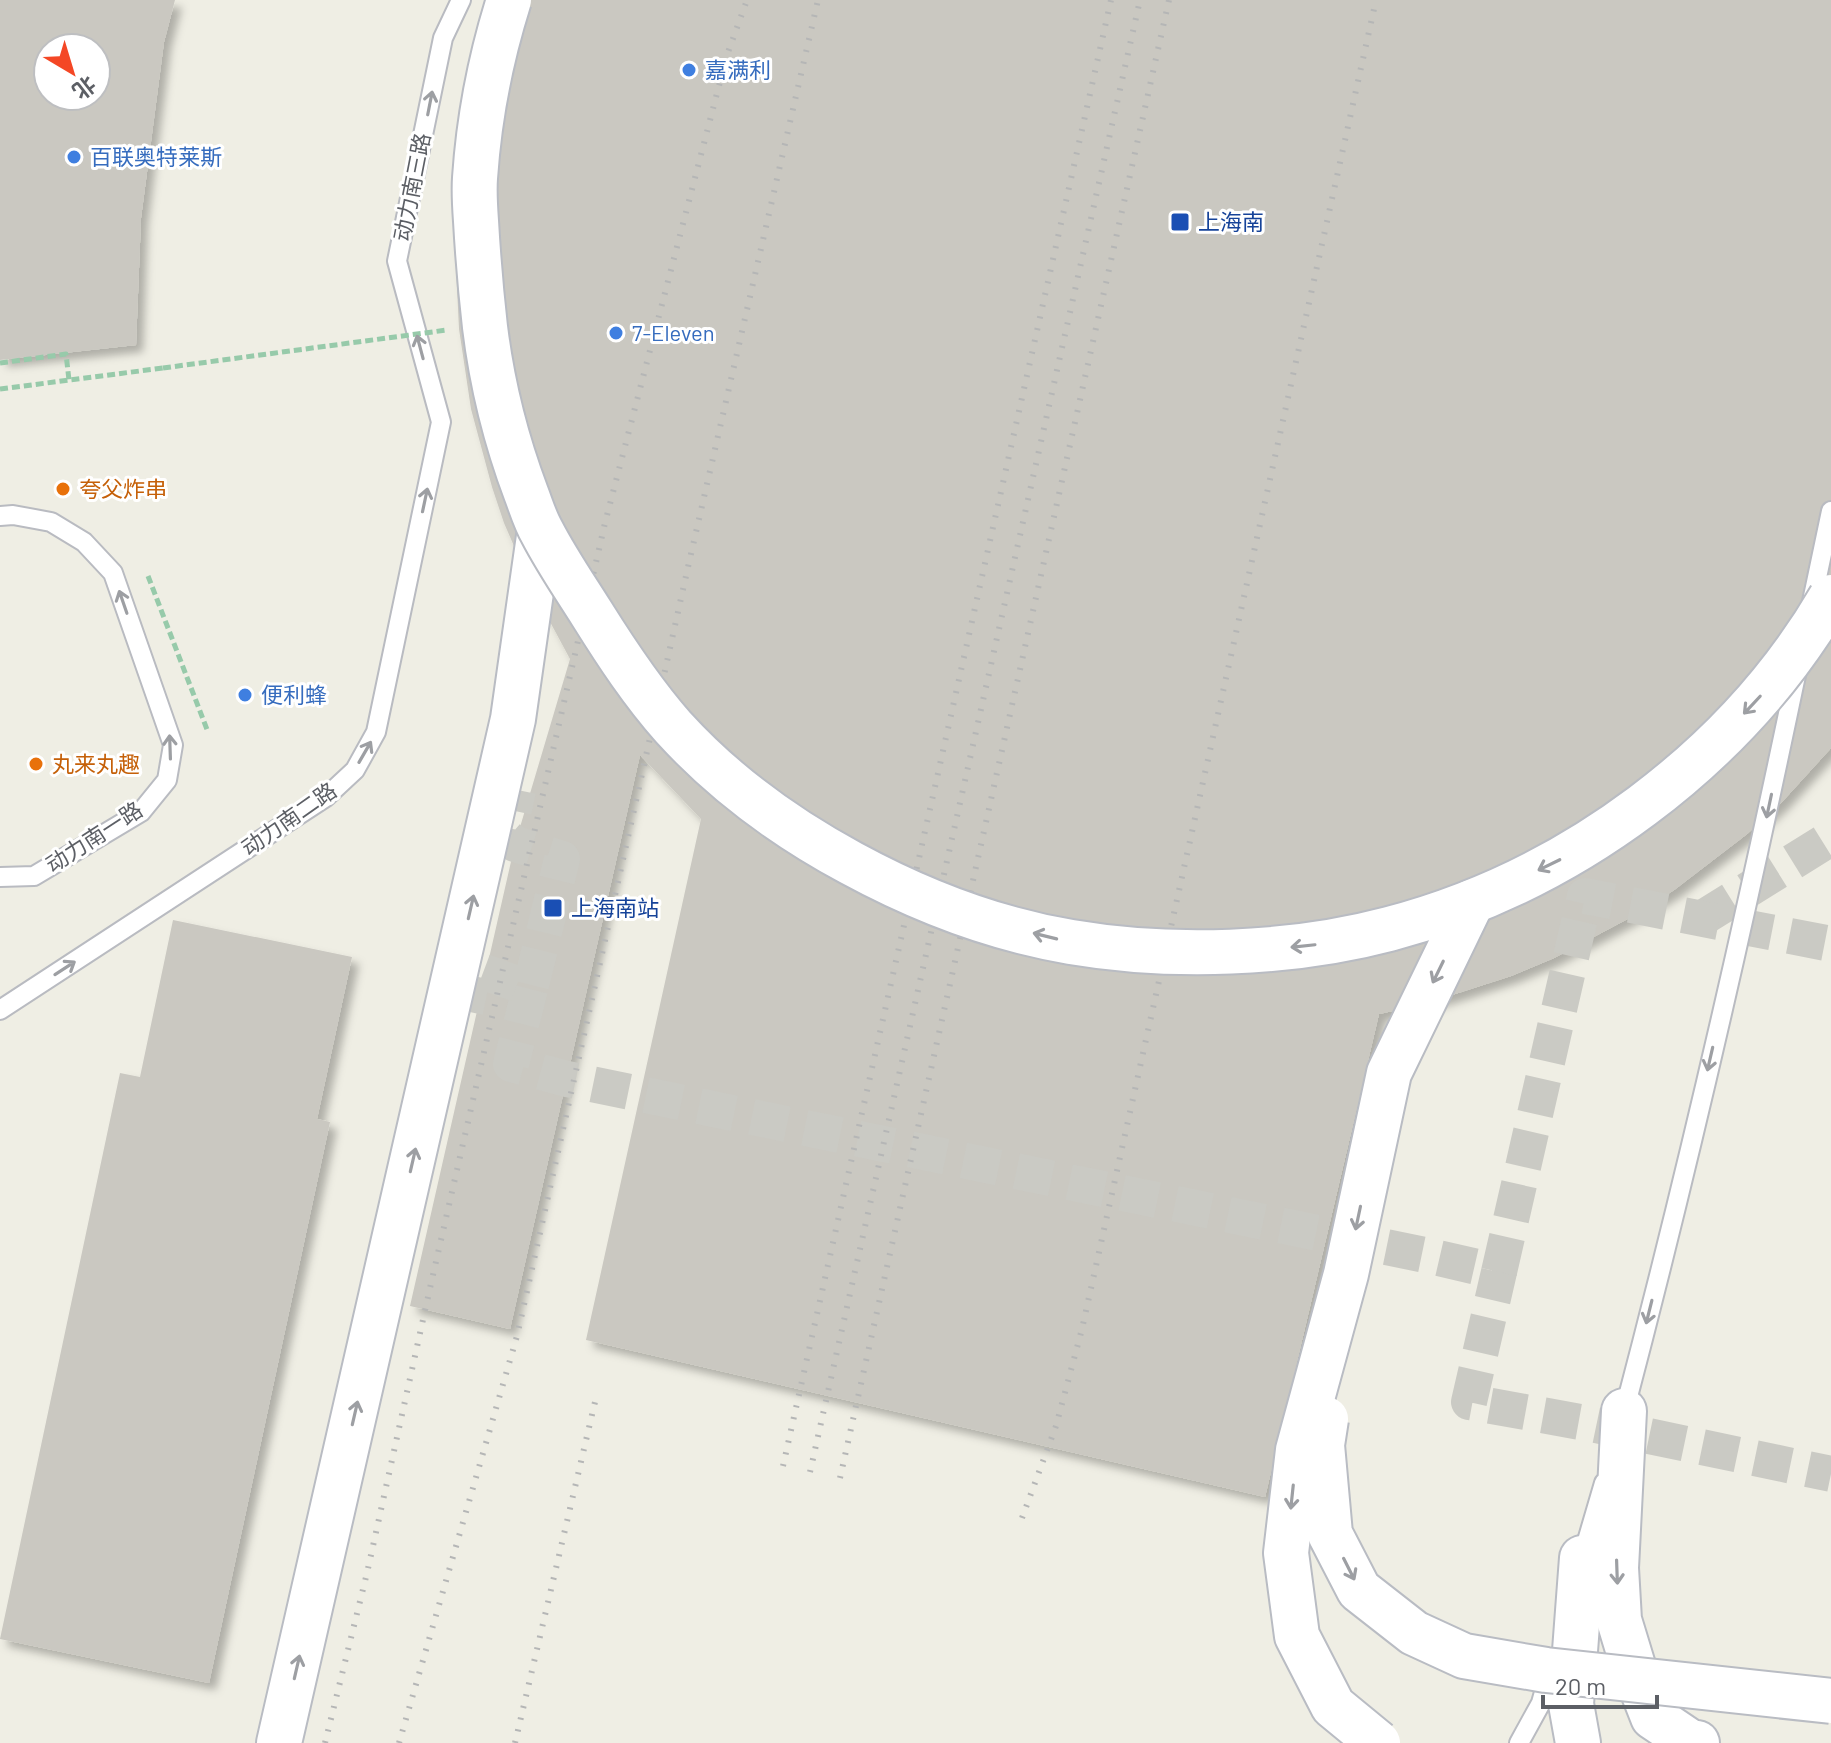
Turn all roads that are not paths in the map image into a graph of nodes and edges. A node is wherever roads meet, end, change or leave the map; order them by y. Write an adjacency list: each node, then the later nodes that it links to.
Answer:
1 (461, 0): 3 (lane, 动力南三路, one-way to 1)
2 (509, 0): 6 (main road, bridge)
3 (441, 422): 10 (lane, 动力南二路, one-way to 3)
4 (1831, 511): 12 (lane, one-way to 12)
5 (0, 516): 8 (lane, 动力南一路, one-way to 5)
6 (540, 529): 9 (main road, one-way to 6, bridge); 16 (main road, one-way to 6)
7 (1831, 597): 9 (main road, one-way to 9, bridge)
8 (0, 877)
9 (1472, 902): 11 (main road, one-way to 11, bridge)
10 (0, 1010)
11 (1346, 1274): 14 (main road, one-way to 14, bridge); 17 (main road, one-way to 17, bridge)
12 (1624, 1411): 13 (lane); 15 (main road, one-way to 15)
13 (1582, 1558): 18 (lane); 19 (main road)
14 (1831, 1701)
15 (1690, 1742): 20 (main road)
16 (279, 1743)
17 (1378, 1743)
18 (1519, 1743)
19 (1578, 1743)
20 (1697, 1743)

